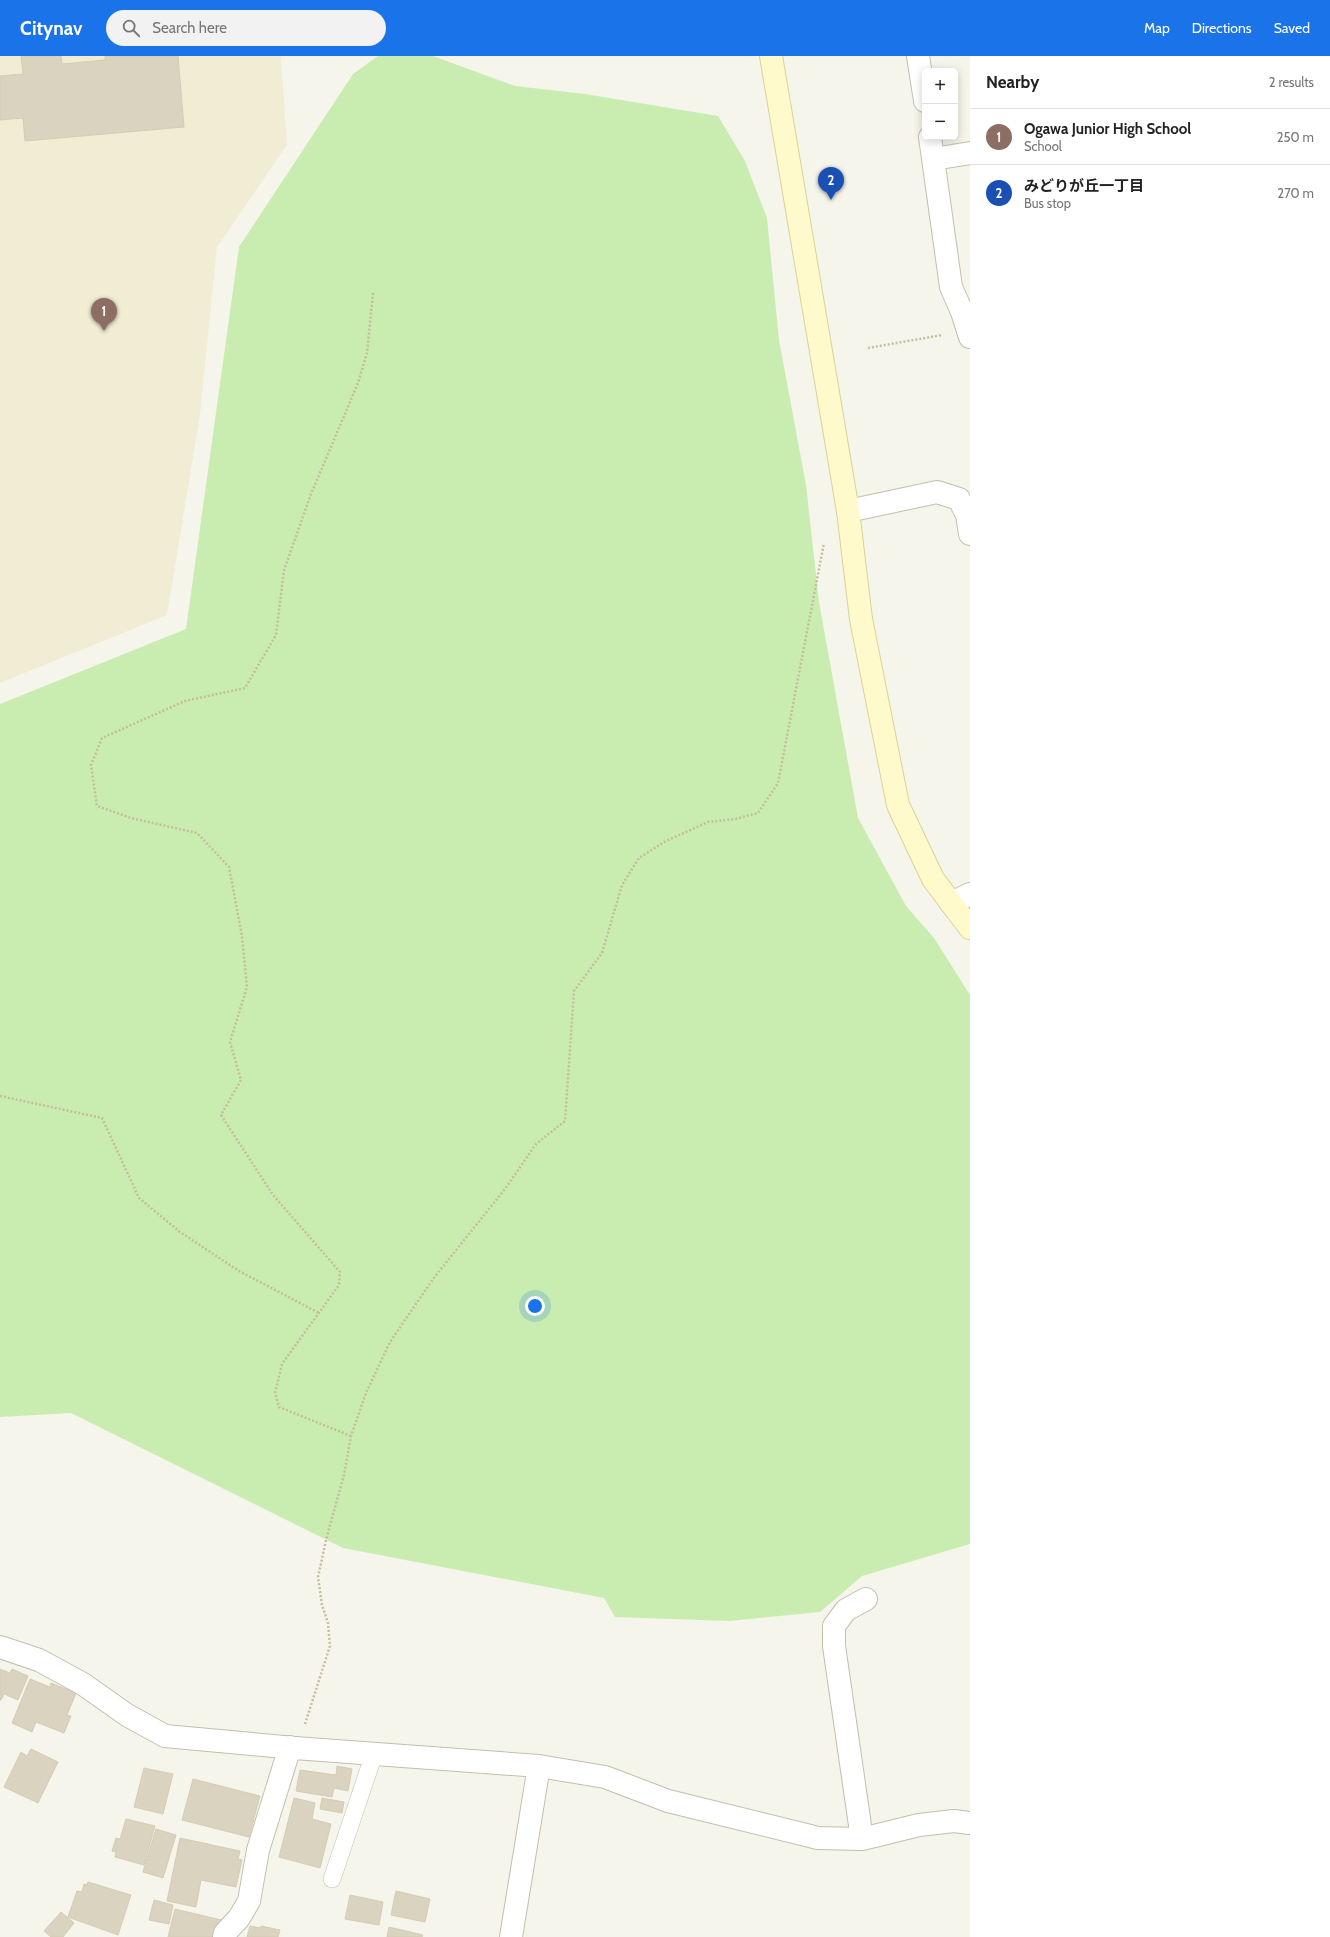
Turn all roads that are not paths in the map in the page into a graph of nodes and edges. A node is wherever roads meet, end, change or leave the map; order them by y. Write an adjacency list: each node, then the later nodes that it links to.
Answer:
1 (771, 56): 9 (street)
2 (918, 56): 3 (street)
3 (922, 82)
4 (931, 140): 6 (street)
5 (970, 153): 6 (street)
6 (934, 159): 7 (street)
7 (966, 311): 8 (street)
8 (970, 337)
9 (848, 511): 10 (street); 11 (street)
10 (970, 534)
11 (961, 898): 12 (street)
12 (970, 928)
13 (866, 1598): 19 (street)
14 (0, 1646): 15 (street)
15 (292, 1748): 16 (street); 21 (street)
16 (374, 1754): 17 (street); 20 (lane)
17 (539, 1766): 19 (street); 22 (street)
18 (970, 1823): 19 (street)
19 (862, 1839)
20 (332, 1879)
21 (224, 1937)
22 (511, 1937)

